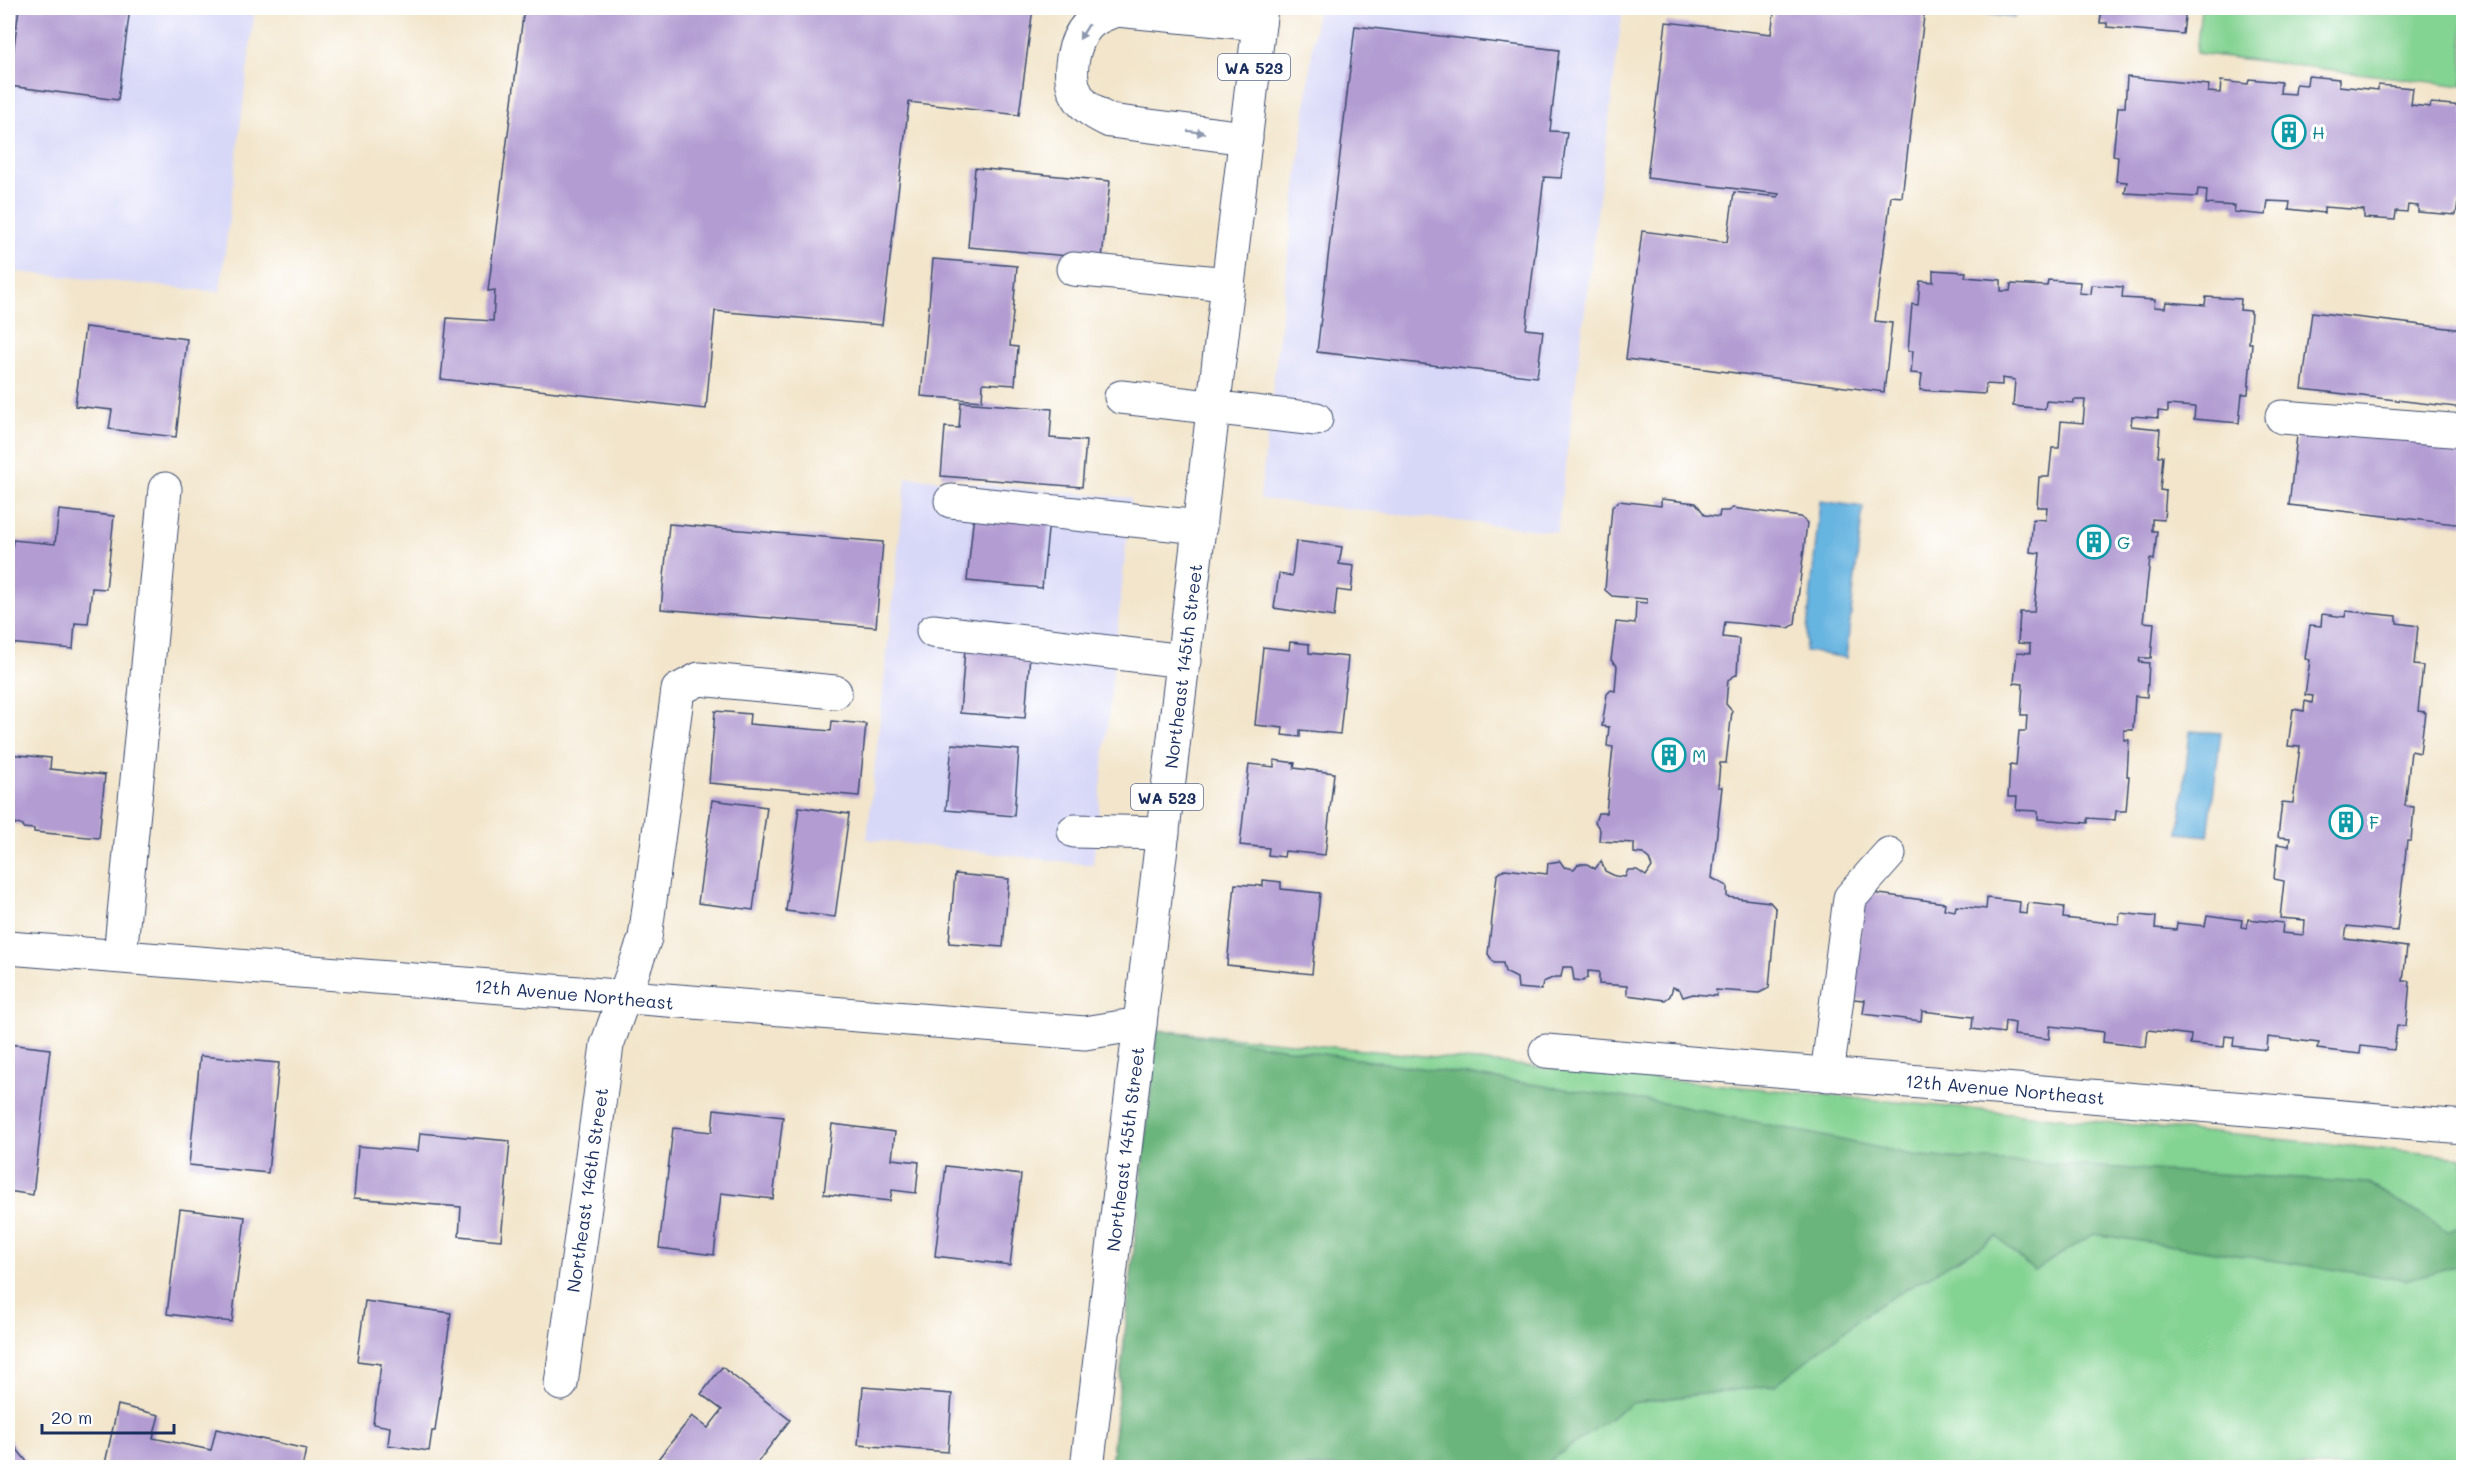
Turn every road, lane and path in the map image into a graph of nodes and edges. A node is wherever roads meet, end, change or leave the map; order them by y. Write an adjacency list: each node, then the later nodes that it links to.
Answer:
1 (1260, 16): 2 (street, Northeast 145th Street / WA 523); 2 (street, one-way to 2)
2 (1246, 138): 4 (street, Northeast 145th Street / WA 523)
3 (1073, 269): 4 (street)
4 (1228, 284): 6 (street, Northeast 145th Street / WA 523)
5 (1121, 397): 6 (street)
6 (1214, 407): 8 (street); 12 (street, Northeast 145th Street / WA 523)
7 (2282, 417): 9 (street)
8 (1316, 419)
9 (2463, 431)
10 (165, 489): 20 (street)
11 (951, 501): 12 (street)
12 (1200, 527): 14 (street, Northeast 145th Street / WA 523)
13 (933, 631): 14 (street)
14 (1184, 661): 17 (street, Northeast 145th Street / WA 523)
15 (835, 692): 21 (street, Northeast 146th Street)
16 (1074, 831): 17 (street)
17 (1163, 833): 22 (street, Northeast 145th Street / WA 523)
18 (1889, 854): 24 (street)
19 (8, 948): 20 (street, 12th Avenue Northeast)
20 (120, 956): 21 (street, 12th Avenue Northeast)
21 (624, 998): 22 (street, 12th Avenue Northeast); 26 (street, Northeast 146th Street)
22 (1140, 1024): 27 (street, Northeast 145th Street / WA 523)
23 (1546, 1052): 24 (street, 12th Avenue Northeast)
24 (1827, 1075): 25 (street, 12th Avenue Northeast)
25 (2463, 1127)
26 (561, 1384)
27 (1088, 1467)

